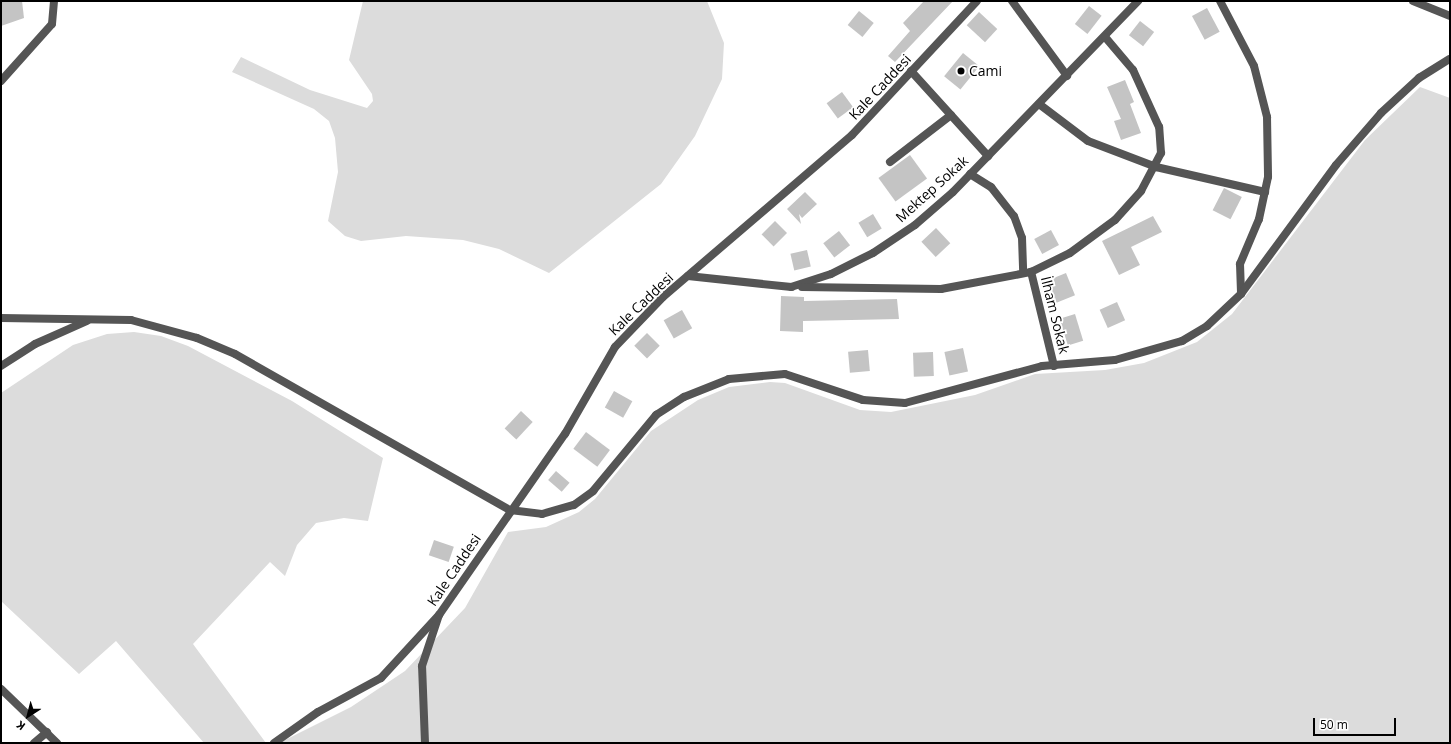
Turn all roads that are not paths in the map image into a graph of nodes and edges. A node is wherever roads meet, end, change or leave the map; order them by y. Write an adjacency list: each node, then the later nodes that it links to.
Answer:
1 (54, 1): 12 (street)
2 (977, 1): 10 (street, Kale Caddesi)
3 (1012, 1): 11 (street)
4 (1138, 1): 8 (street, Mektep Sokak)
5 (1220, 1): 19 (street)
6 (1413, 1): 7 (street)
7 (1450, 16)
8 (1106, 37): 11 (street, Mektep Sokak); 17 (street, İlham Sokak)
9 (1450, 59): 23 (street)
10 (912, 71): 14 (street); 21 (street, Kale Caddesi)
11 (1067, 76): 13 (street, Mektep Sokak)
12 (1, 81)
13 (1039, 104): 15 (street, Mektep Sokak); 17 (street)
14 (951, 115): 15 (street); 16 (street)
15 (988, 156): 18 (street, Mektep Sokak)
16 (890, 162)
17 (1156, 167): 19 (street); 20 (street, İlham Sokak)
18 (970, 174): 20 (street); 22 (street, Mektep Sokak)
19 (1265, 192): 23 (street)
20 (1027, 273): 22 (street); 27 (street, İlham Sokak)
21 (688, 276): 22 (street, Mektep Sokak); 28 (street, Kale Caddesi)
22 (791, 287)
23 (1241, 294): 27 (street)
24 (1, 318): 25 (street)
25 (92, 319): 26 (street); 28 (street)
26 (1, 366)
27 (1054, 366): 28 (street)
28 (510, 510): 29 (street, Kale Caddesi)
29 (439, 614): 34 (street); 35 (street, Kale Caddesi)
30 (1, 689): 31 (street)
31 (47, 732): 32 (street); 33 (street)
32 (34, 743)
33 (57, 743)
34 (274, 743)
35 (425, 743)

